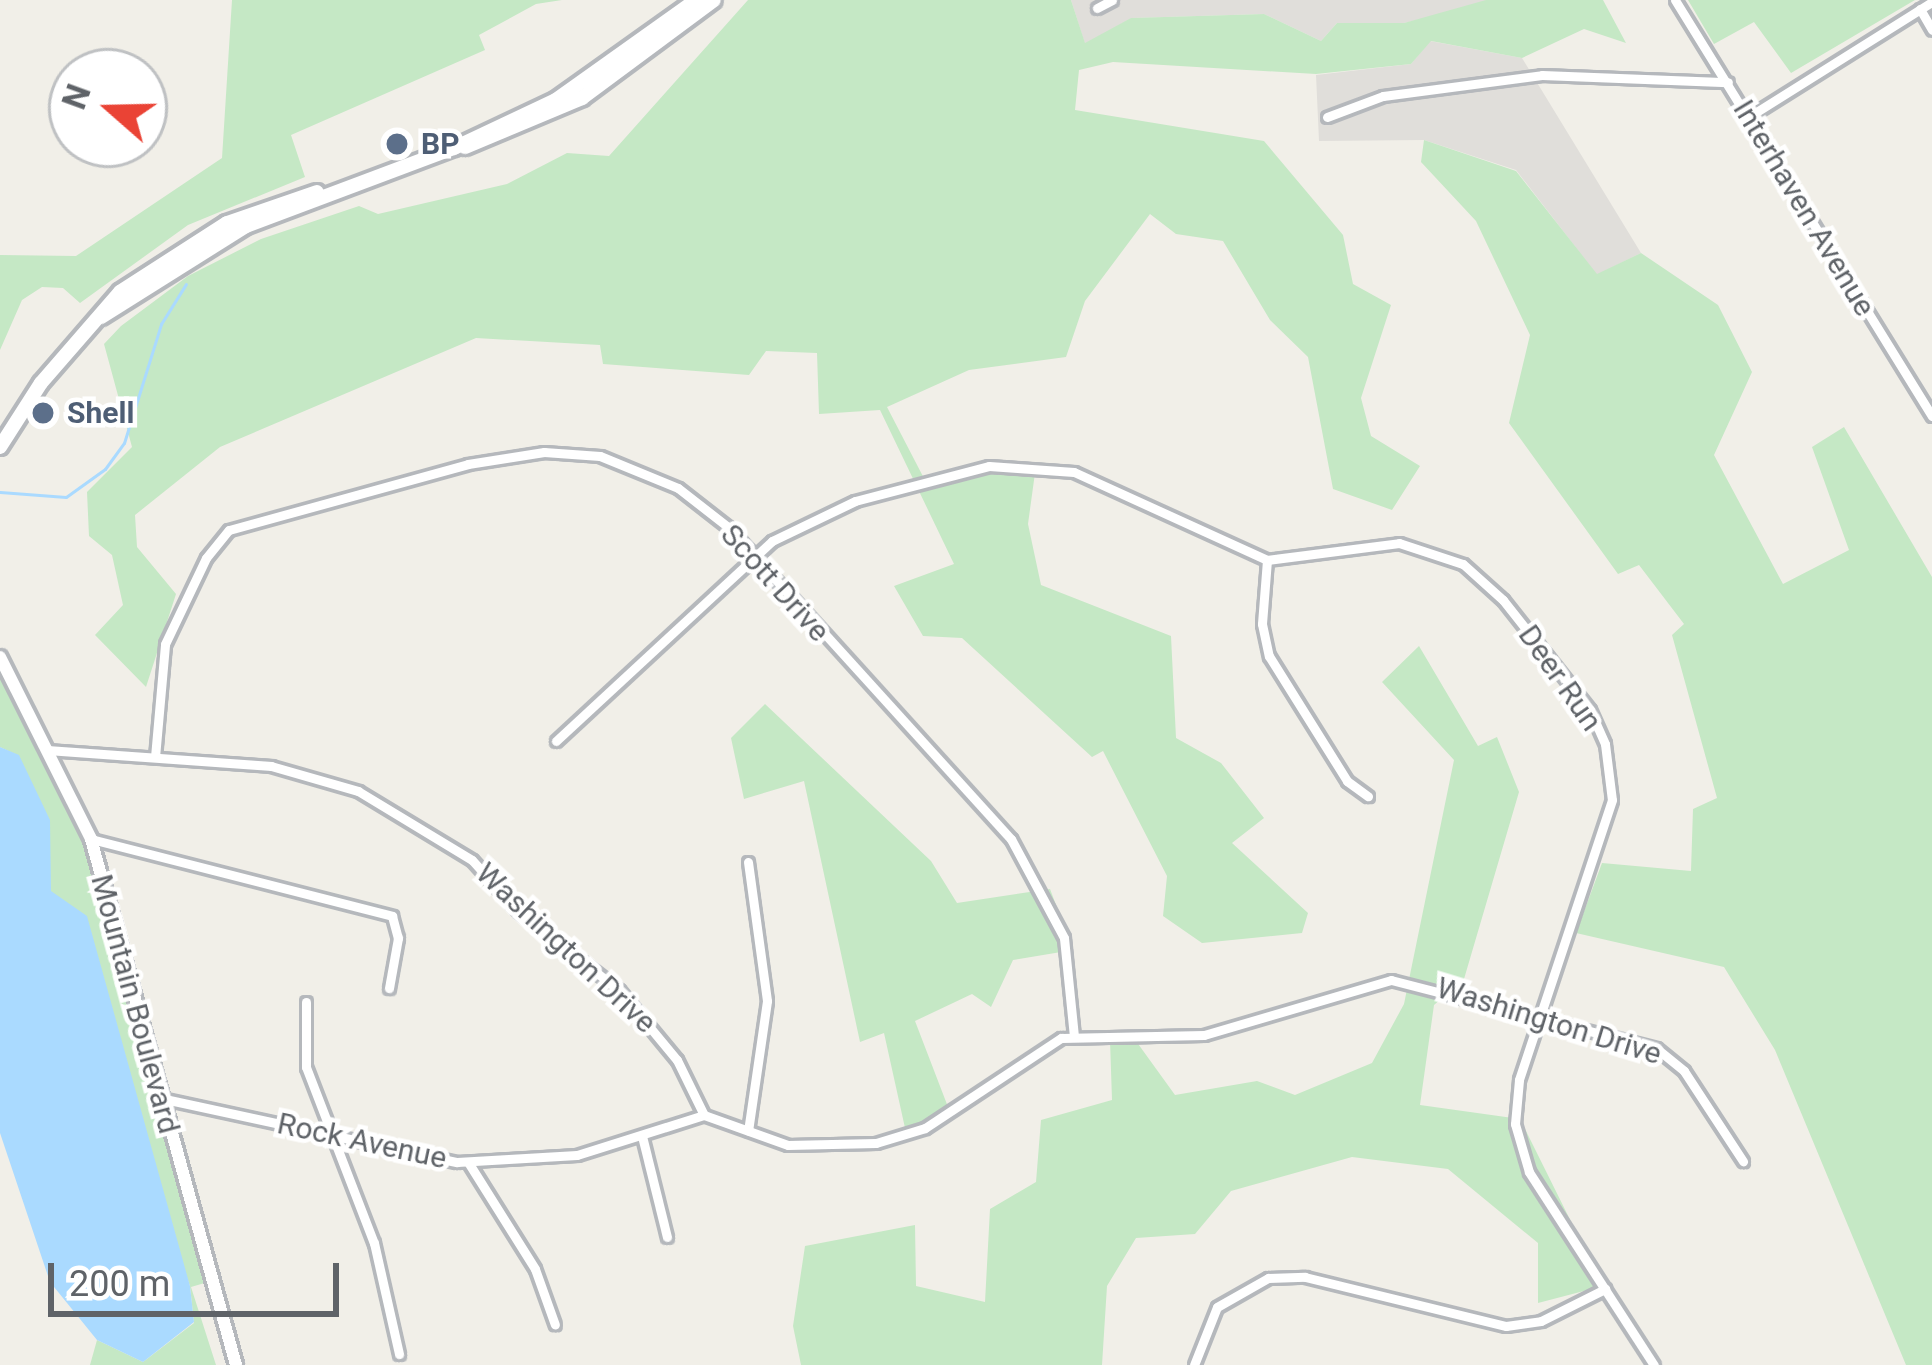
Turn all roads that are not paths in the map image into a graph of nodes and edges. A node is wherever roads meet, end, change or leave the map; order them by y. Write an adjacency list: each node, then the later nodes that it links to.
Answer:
1 (696, 0): 12 (main road)
2 (714, 0): 12 (main road)
3 (1112, 0): 6 (street)
4 (1675, 0): 9 (street, Interhaven Avenue)
5 (1932, 2): 7 (street)
6 (1097, 8)
7 (1920, 9): 8 (street); 10 (street)
8 (1932, 30)
9 (1727, 82): 10 (street, Interhaven Avenue); 11 (street)
10 (1750, 116): 13 (street, Interhaven Avenue)
11 (1327, 117)
12 (454, 148): 14 (main road)
13 (1930, 409)
14 (18, 414): 15 (main road); 16 (main road)
15 (0, 424)
16 (0, 447)
17 (752, 554): 18 (street); 20 (street); 22 (street, Scott Drive); 29 (street, Scott Drive)
18 (1267, 560): 23 (street); 28 (street, Deer Run)
19 (0, 657): 21 (street, Mountain Boulevard)
20 (556, 741)
21 (47, 750): 22 (street, Washington Drive); 24 (street, Mountain Boulevard)
22 (154, 757): 31 (street, Washington Drive)
23 (1368, 796)
24 (91, 838): 26 (street); 30 (street, Mountain Boulevard)
25 (748, 862): 32 (street)
26 (389, 988)
27 (306, 1002): 34 (street)
28 (1540, 1015): 29 (street, Washington Drive); 35 (street, Washington Drive); 38 (street, Deer Run)
29 (1074, 1036): 32 (street, Washington Drive)
30 (160, 1098): 34 (street, Rock Avenue); 41 (street, Mountain Boulevard)
31 (704, 1115): 32 (street, Washington Drive); 33 (street, Rock Avenue)
32 (748, 1131)
33 (642, 1136): 36 (street, Rock Avenue); 37 (street)
34 (337, 1138): 36 (street, Rock Avenue); 40 (street)
35 (1743, 1161)
36 (467, 1162): 39 (street)
37 (667, 1237)
38 (1605, 1289): 42 (street); 43 (street, Deer Run)
39 (555, 1325)
40 (399, 1354)
41 (236, 1365)
42 (1194, 1365)
43 (1654, 1365)

